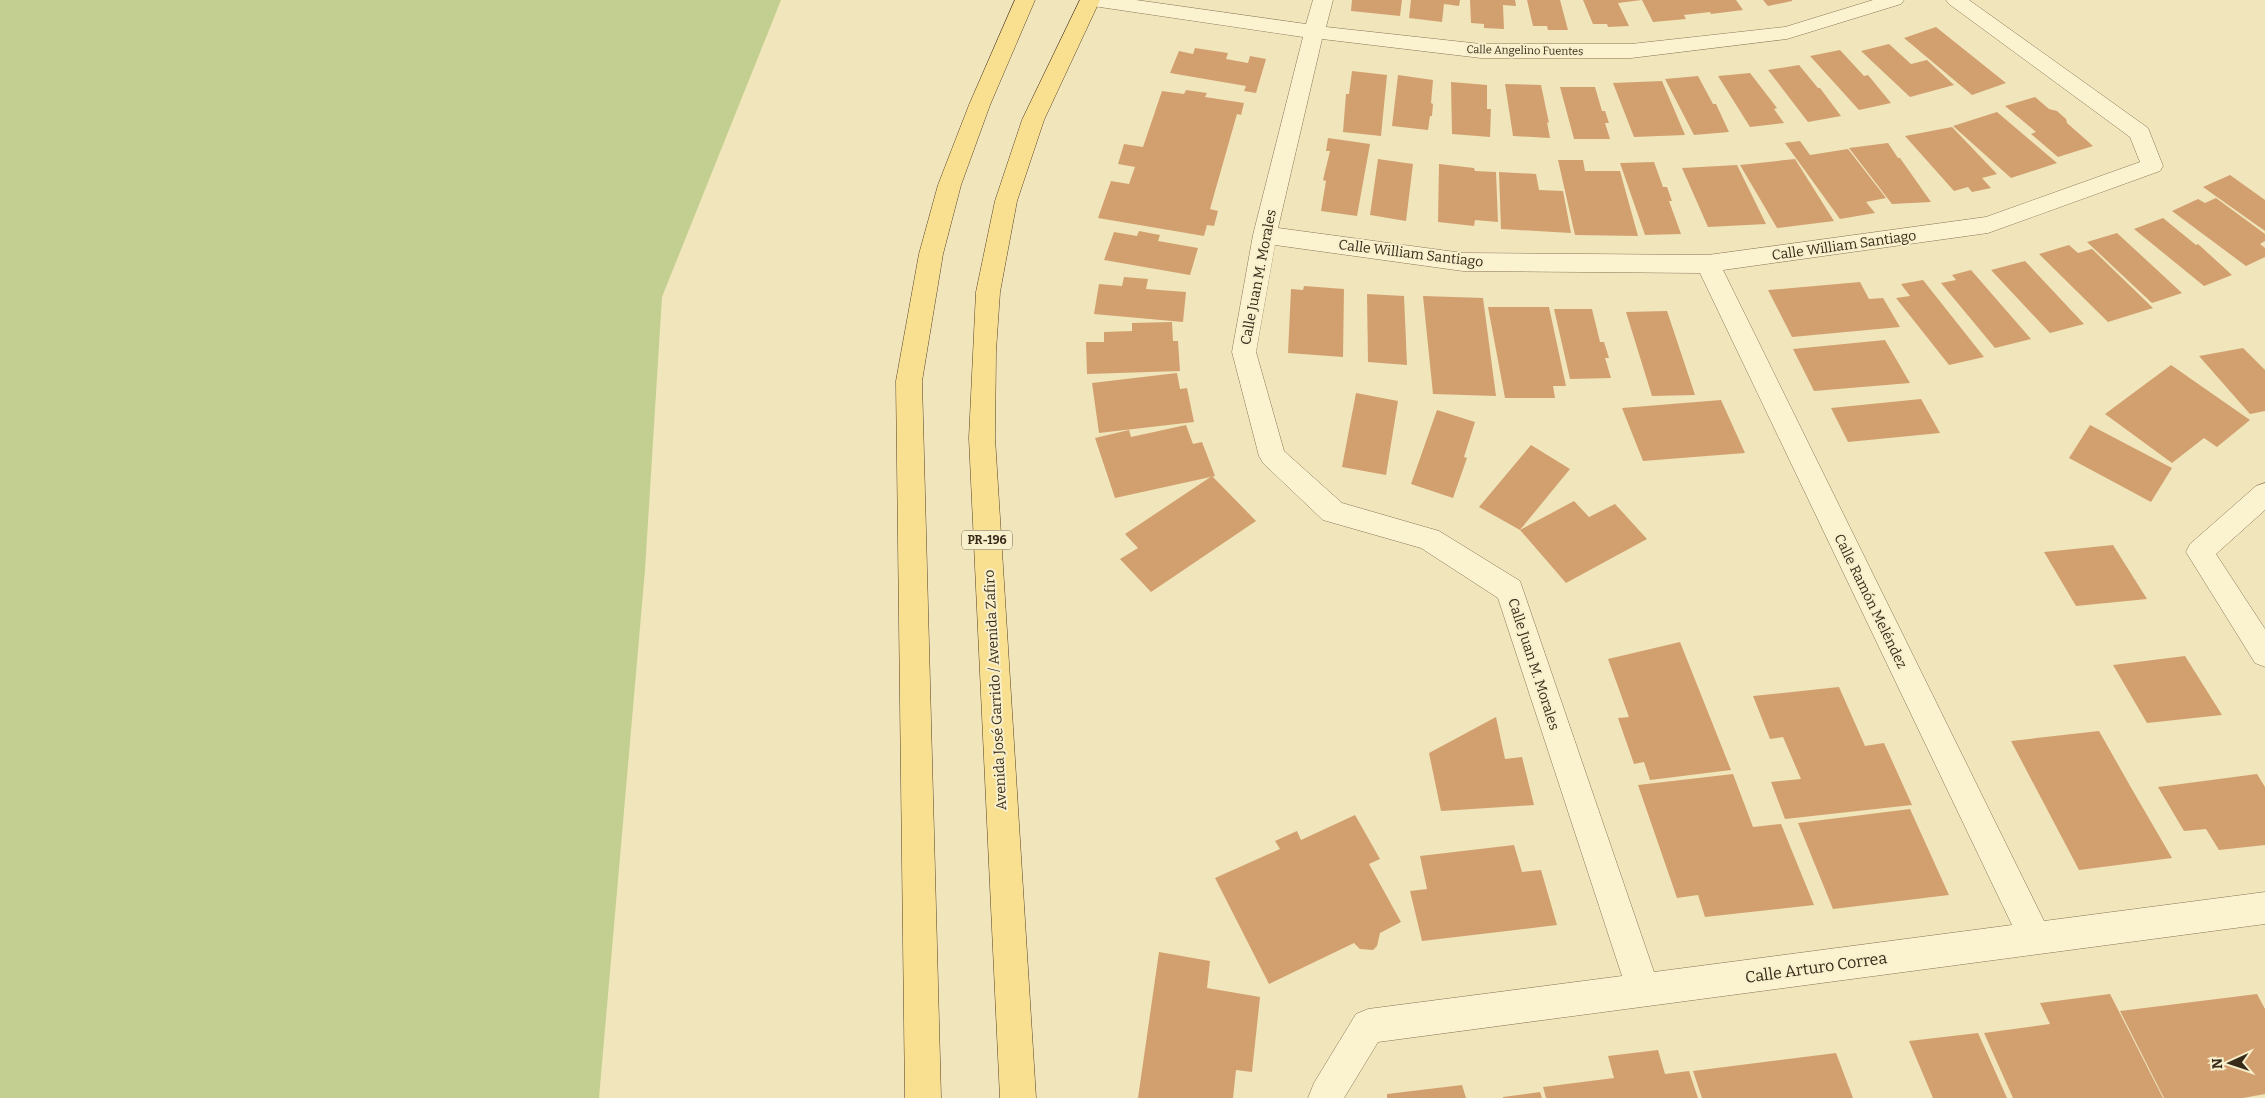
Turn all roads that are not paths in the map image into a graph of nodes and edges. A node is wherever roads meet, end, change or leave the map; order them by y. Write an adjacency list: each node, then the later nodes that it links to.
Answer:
1 (1025, 0): 14 (main road)
2 (1091, 0): 6 (street, Calle Angelino Fuentes); 15 (main road, Avenida José Garrido / Avenida Zafiro / PR-196)
3 (1324, 0): 6 (street, Calle Juan M. Morales)
4 (1894, 0): 6 (street, Calle Angelino Fuentes)
5 (1956, 0): 8 (street, Calle William Santiago)
6 (1314, 32): 7 (street, Calle Juan M. Morales)
7 (1265, 235): 8 (street, Calle William Santiago); 13 (street, Calle Juan M. Morales)
8 (1708, 264): 12 (street, Calle Ramón Meléndez)
9 (2265, 494): 10 (street)
10 (2265, 654)
11 (2265, 908): 12 (street, Calle Arturo Correa)
12 (2035, 938): 13 (street, Calle Arturo Correa)
13 (1643, 990): 16 (street, Calle Arturo Correa)
14 (923, 1098)
15 (1018, 1098)
16 (1326, 1098)

